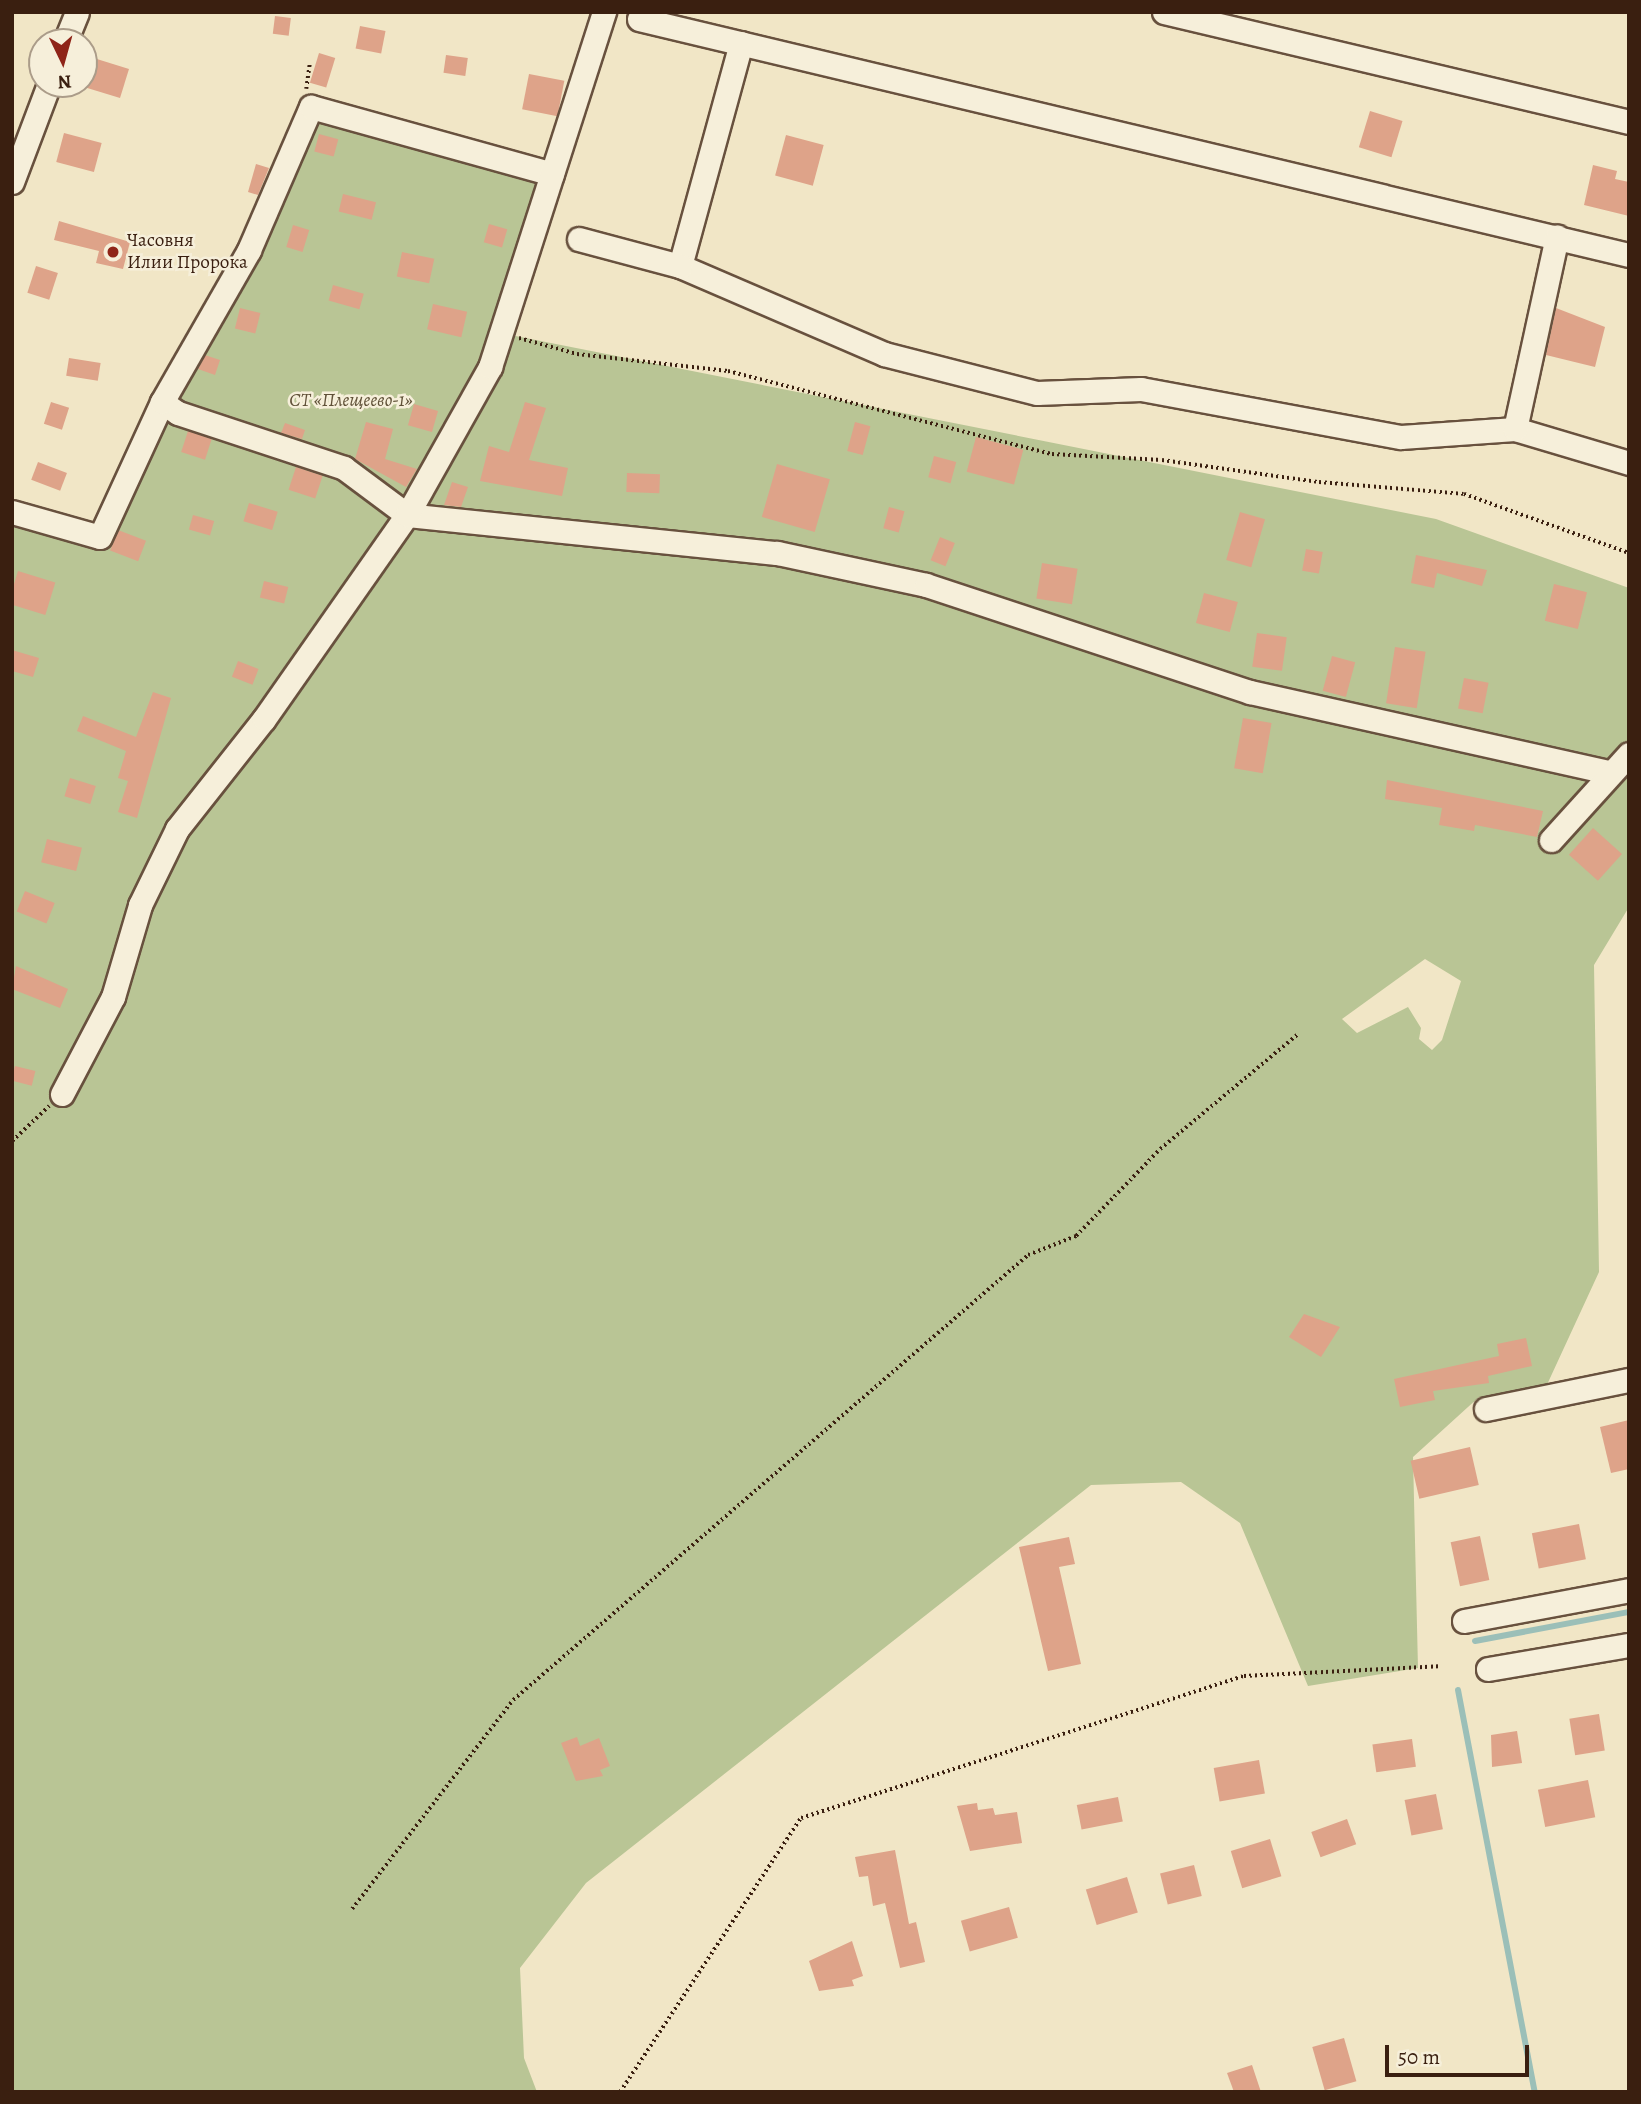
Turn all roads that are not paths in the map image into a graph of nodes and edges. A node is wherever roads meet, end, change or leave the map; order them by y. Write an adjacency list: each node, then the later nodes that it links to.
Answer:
1 (604, 12): 7 (street)
2 (1164, 12): 6 (street)
3 (639, 19): 4 (street)
4 (741, 43): 9 (street); 12 (street)
5 (45, 98): 8 (street)
6 (1629, 122)
7 (552, 174): 13 (street); 17 (street)
8 (12, 182)
9 (1557, 237): 11 (street); 14 (street)
10 (579, 239): 12 (street)
11 (1629, 255)
12 (680, 266): 14 (street)
13 (162, 402): 16 (street); 17 (street)
14 (1515, 429): 15 (street)
15 (1629, 463)
16 (12, 512)
17 (407, 515): 19 (street); 21 (street)
18 (1629, 754): 19 (street)
19 (1608, 772): 20 (street)
20 (1551, 840)
21 (62, 1094)
22 (1629, 1380): 23 (street)
23 (1486, 1409)
24 (1629, 1590): 25 (street)
25 (1464, 1621)
26 (1629, 1645): 27 (street)
27 (1488, 1669)

